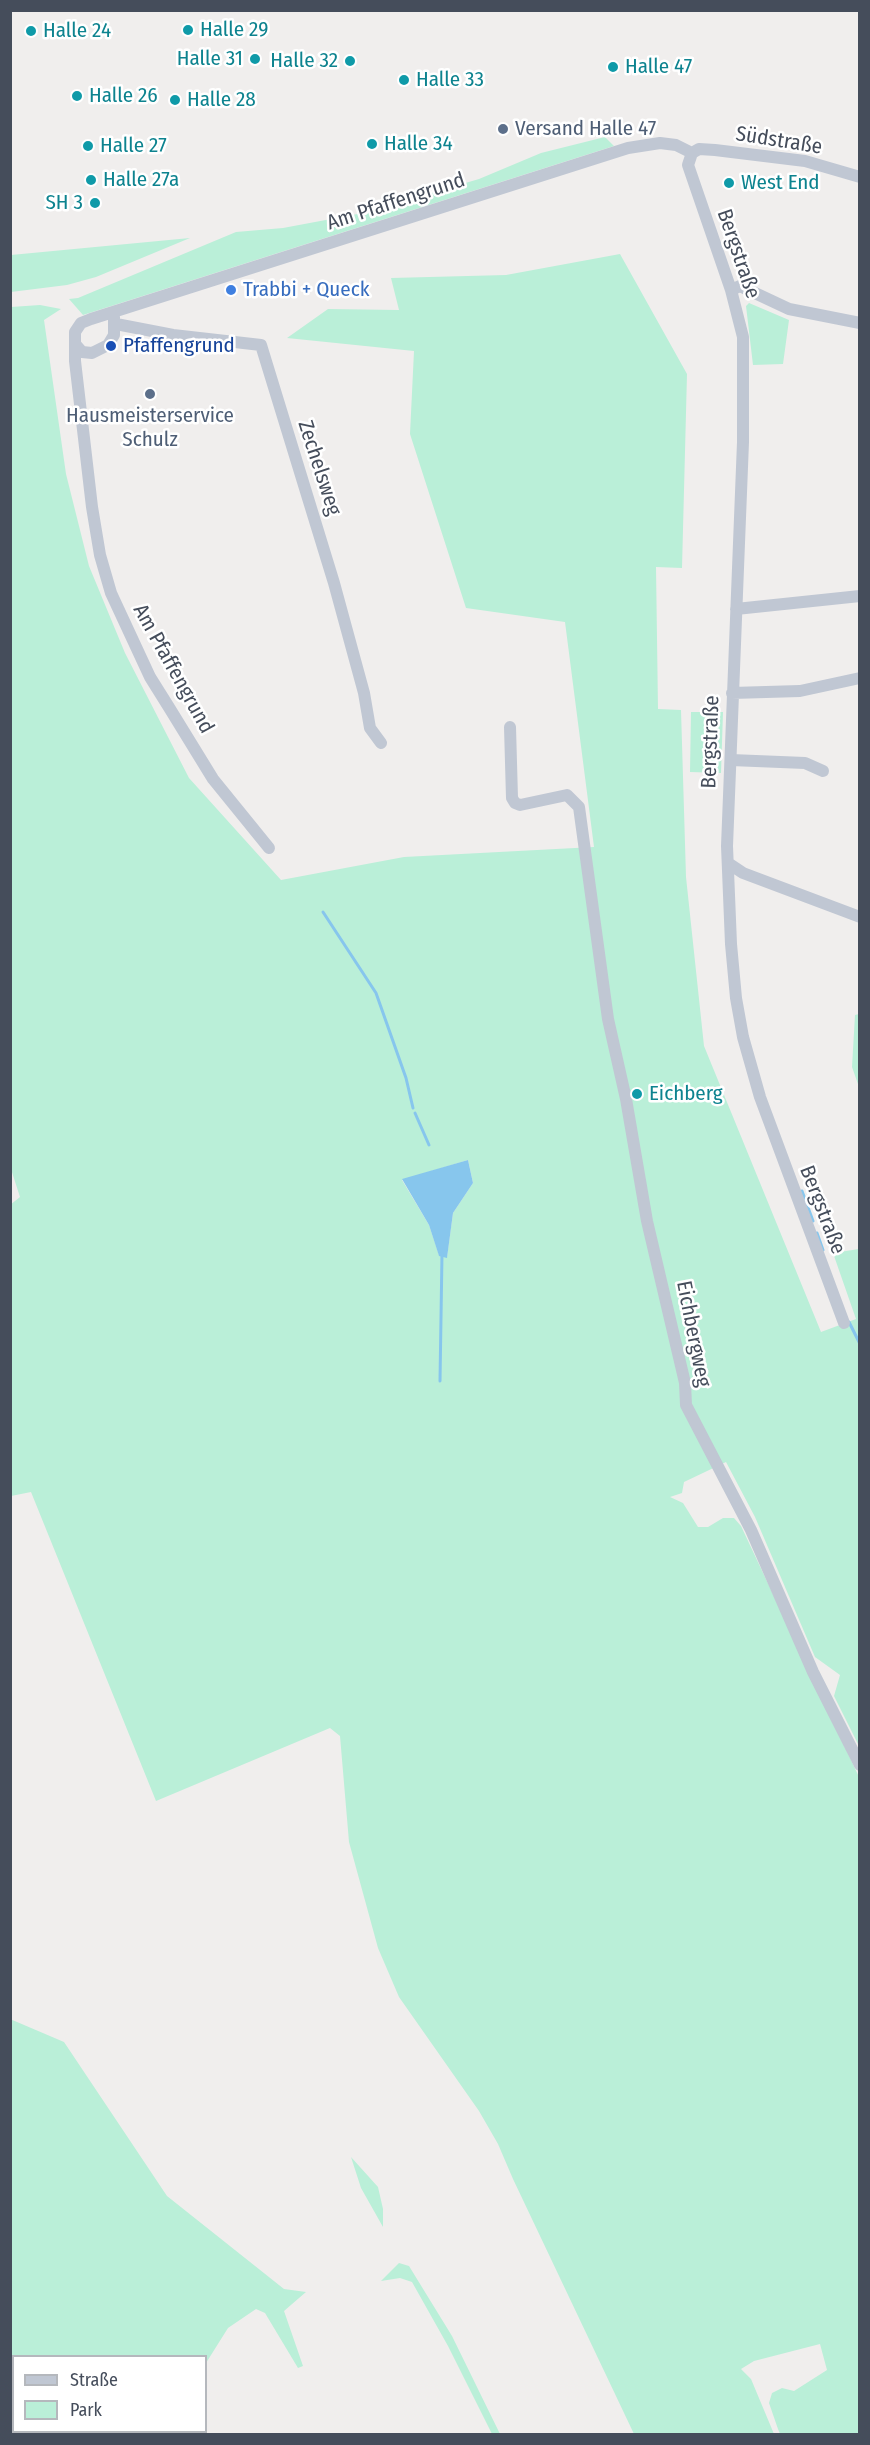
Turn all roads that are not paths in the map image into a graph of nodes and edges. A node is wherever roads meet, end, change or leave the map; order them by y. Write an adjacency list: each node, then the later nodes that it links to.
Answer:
1 (692, 153): 2 (street, Südstraße); 3 (street, Bergstraße); 4 (street, Am Pfaffengrund)
2 (860, 177)
3 (731, 290): 5 (street); 8 (street, Bergstraße)
4 (115, 318): 6 (street, Am Pfaffengrund); 6 (street); 12 (street, Zechelsweg)
5 (860, 323)
6 (75, 344): 15 (street, Am Pfaffengrund)
7 (860, 596): 8 (street)
8 (736, 609): 10 (street, Bergstraße)
9 (860, 678): 10 (street)
10 (732, 693): 13 (street, Bergstraße)
11 (510, 727): 19 (street, Eichbergweg)
12 (381, 743)
13 (731, 760): 14 (street); 16 (street, Bergstraße)
14 (823, 771)
15 (269, 848)
16 (728, 863): 17 (street); 18 (street, Bergstraße)
17 (860, 917)
18 (844, 1323)
19 (860, 1765)

